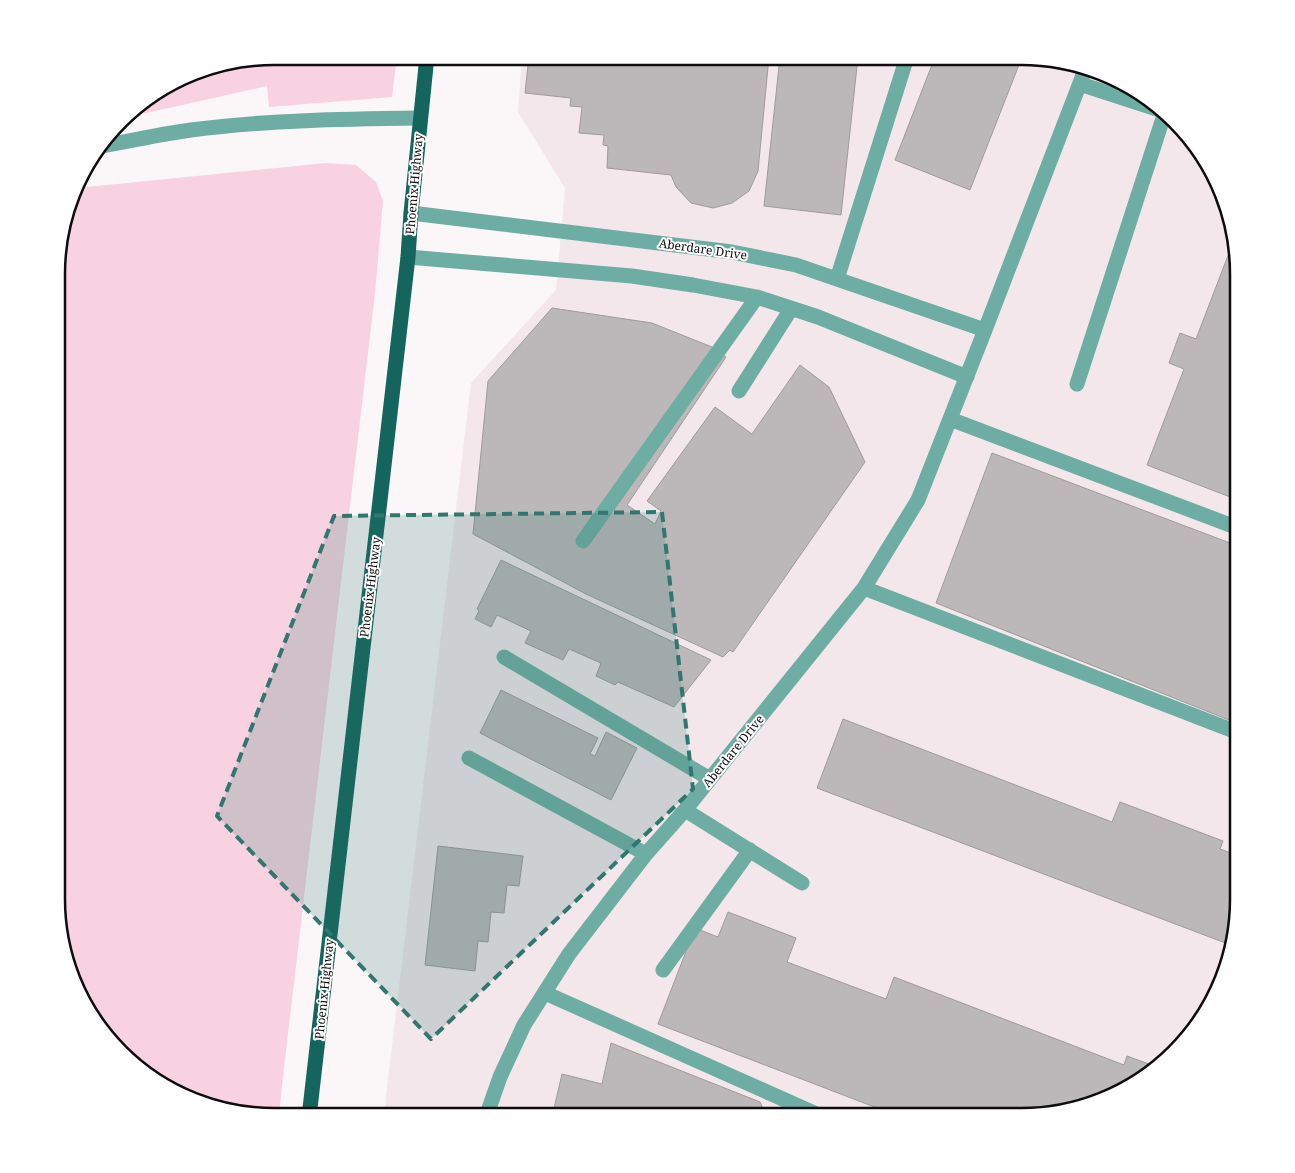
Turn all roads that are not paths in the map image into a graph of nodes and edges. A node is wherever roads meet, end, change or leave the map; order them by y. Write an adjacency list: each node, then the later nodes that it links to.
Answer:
1 (426, 65): 5 (main road, Phoenix Highway)
2 (904, 65): 10 (street)
3 (1082, 77): 4 (street); 13 (street, Aberdare Drive)
4 (1138, 100)
5 (420, 118): 7 (street); 8 (main road, Phoenix Highway)
6 (1162, 120): 15 (street)
7 (110, 144)
8 (411, 213): 9 (main road, Phoenix Highway); 10 (street, Aberdare Drive)
9 (408, 257): 11 (street); 31 (main road, Phoenix Highway)
10 (837, 279): 13 (street, Aberdare Drive)
11 (757, 297): 12 (street); 19 (street)
12 (791, 309): 14 (street); 16 (street)
13 (985, 330): 14 (street, Aberdare Drive)
14 (967, 377): 17 (street, Aberdare Drive)
15 (1077, 384)
16 (739, 391)
17 (950, 419): 18 (street); 20 (street, Aberdare Drive)
18 (1230, 525)
19 (583, 541)
20 (864, 588): 22 (street); 24 (street, Aberdare Drive)
21 (504, 657): 24 (street)
22 (1230, 730)
23 (469, 758): 27 (street)
24 (710, 779): 25 (street, Aberdare Drive)
25 (685, 810): 26 (street); 27 (street, Aberdare Drive)
26 (750, 850): 28 (street); 29 (street)
27 (646, 854): 30 (street, Aberdare Drive)
28 (802, 883)
29 (663, 970)
30 (545, 993): 32 (street, Aberdare Drive); 33 (street)
31 (310, 1108)
32 (489, 1108)
33 (803, 1108)

